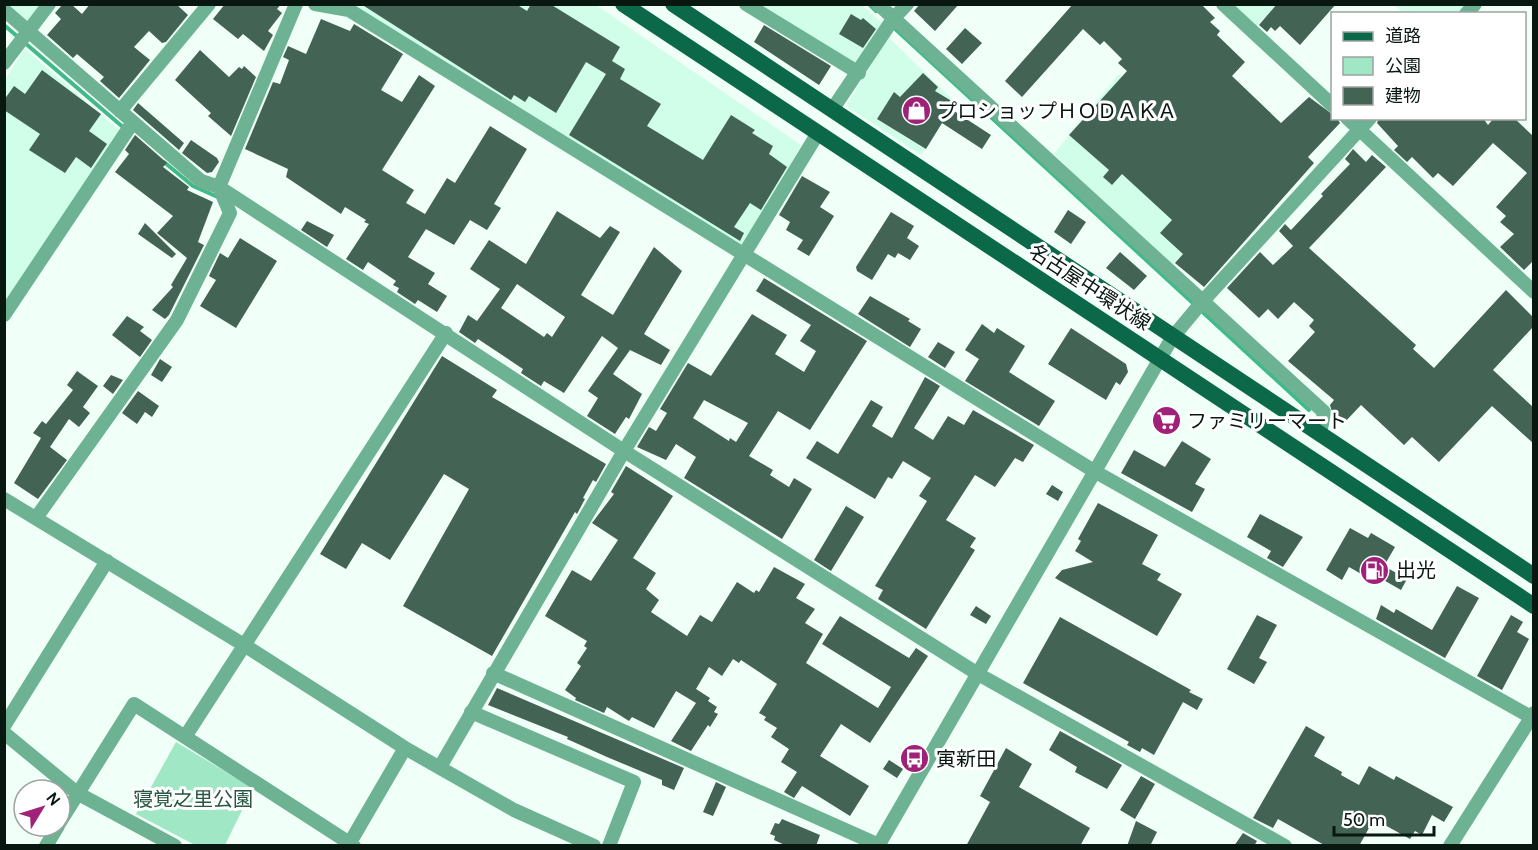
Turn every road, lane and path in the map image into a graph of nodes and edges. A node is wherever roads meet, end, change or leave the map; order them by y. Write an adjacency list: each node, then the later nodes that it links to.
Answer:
1 (49, 4): 13 (street)
2 (209, 4): 18 (street)
3 (296, 4): 24 (street)
4 (315, 4): 25 (street)
5 (622, 4): 23 (main road, 名古屋中環状線)
6 (673, 4): 17 (main road, 名古屋中環状線)
7 (746, 4): 15 (street)
8 (878, 4): 12 (street)
9 (907, 4): 12 (street)
10 (1223, 4): 16 (street)
11 (4, 10): 13 (street)
12 (891, 23): 15 (street); 27 (street)
13 (27, 30): 14 (street); 18 (street)
14 (4, 63)
15 (859, 73): 17 (street)
16 (1331, 104)
17 (832, 110): 30 (main road, 名古屋中環状線)
18 (120, 111): 21 (street)
19 (1349, 120): 22 (street)
20 (1368, 120): 22 (street)
21 (133, 122): 24 (street); 28 (street)
22 (1359, 130): 26 (street); 27 (street)
23 (818, 134): 25 (street); 31 (main road, 名古屋中環状線)
24 (219, 187): 29 (street); 36 (street)
25 (745, 254): 33 (street); 34 (street)
26 (1533, 292)
27 (1198, 306): 30 (street); 32 (street)
28 (4, 315)
29 (446, 333): 33 (street); 40 (street)
30 (1172, 338): 31 (street); 32 (main road, 名古屋中環状線)
31 (1160, 358): 34 (street); 39 (main road, 名古屋中環状線)
32 (1320, 435): 38 (main road, 名古屋中環状線)
33 (624, 451): 41 (street); 42 (street)
34 (1094, 471): 42 (street); 44 (street)
35 (4, 499): 36 (street)
36 (36, 518): 37 (street)
37 (107, 561): 40 (street); 45 (street)
38 (1533, 576)
39 (1533, 606)
40 (244, 645): 47 (street); 48 (street)
41 (493, 673): 43 (street); 53 (street)
42 (978, 674): 53 (street); 57 (street)
43 (471, 712): 49 (street); 56 (street)
44 (1532, 715): 58 (street)
45 (4, 726)
46 (4, 733): 50 (street)
47 (185, 737): 50 (street); 52 (street)
48 (405, 748): 49 (street); 52 (street)
49 (440, 767): 55 (street)
50 (77, 793): 51 (street); 54 (street)
51 (72, 802)
52 (351, 845)
53 (879, 845)
54 (175, 846)
55 (594, 846)
56 (609, 846)
57 (1285, 846)
58 (1450, 846)

